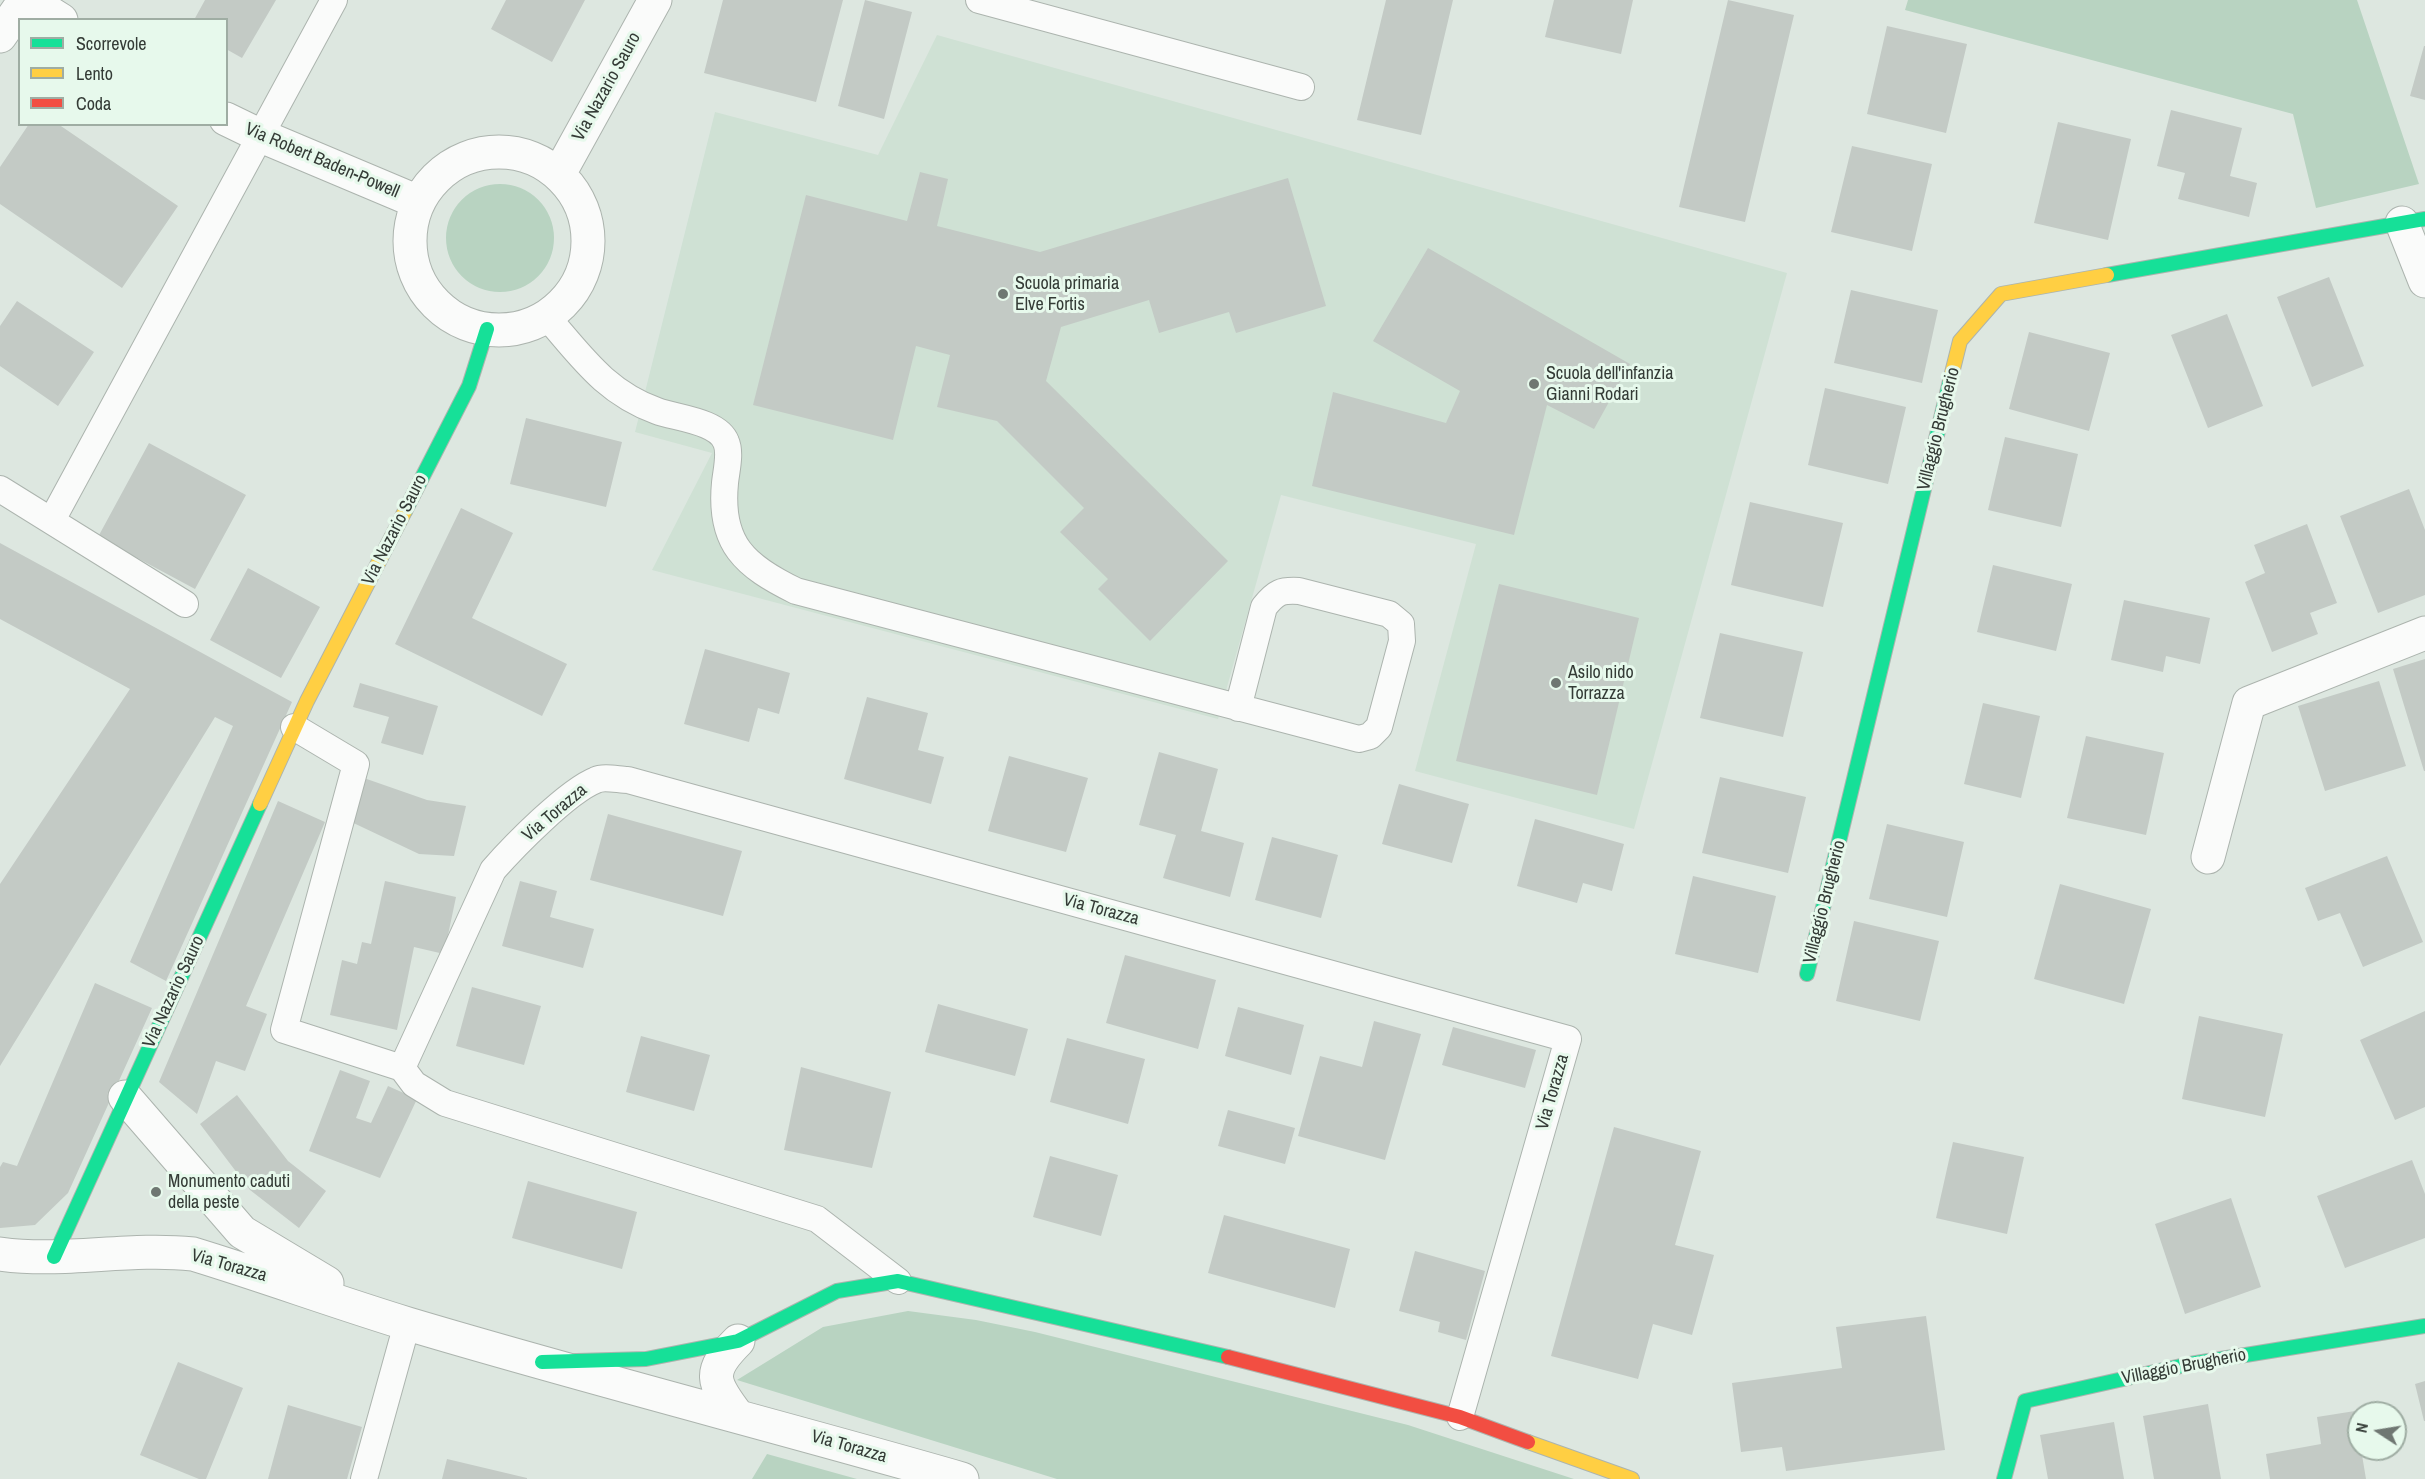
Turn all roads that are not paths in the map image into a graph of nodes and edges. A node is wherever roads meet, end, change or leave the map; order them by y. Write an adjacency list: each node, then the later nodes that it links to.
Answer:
1 (27, 0): 5 (street); 6 (street)
2 (334, 0): 9 (lane)
3 (655, 0): 10 (street, Via Nazario Sauro)
4 (979, 0): 7 (lane)
5 (58, 18)
6 (0, 36)
7 (1301, 87)
8 (228, 120): 9 (street, Via Robert Baden-Powell)
9 (259, 135): 11 (street, Via Robert Baden-Powell); 17 (lane)
10 (559, 174): 11 (street); 14 (street)
11 (418, 202): 15 (street)
12 (2413, 221): 13 (street, Villaggio Brugherio); 23 (street, Villaggio Brugherio)
13 (2425, 281)
14 (547, 317): 15 (street); 20 (lane)
15 (487, 329): 21 (street, Via Nazario Sauro)
16 (0, 489): 17 (lane)
17 (52, 520): 18 (lane)
18 (185, 604)
19 (2425, 633): 22 (street)
20 (1238, 708): 20 (lane)
21 (294, 728): 24 (lane); 25 (street, Via Nazario Sauro)
22 (2208, 857)
23 (1807, 974)
24 (408, 1076): 28 (lane, Via Torazza); 34 (lane, Via Torazza)
25 (126, 1096): 27 (street, Via Nazario Sauro); 29 (street, Via Torazza)
26 (0, 1254): 27 (street, Via Torazza)
27 (54, 1257): 29 (street, Via Torazza)
28 (898, 1281): 31 (street, Via Torazza); 34 (street, Via Torazza)
29 (394, 1319): 32 (street, Via Torazza); 35 (lane)
30 (2425, 1326): 38 (street, Villaggio Brugherio)
31 (738, 1341): 32 (street, Via Torazza); 33 (street, Via Torazza)
32 (542, 1362): 33 (street, Via Torazza)
33 (737, 1415): 36 (street, Via Torazza)
34 (1460, 1417): 37 (street, Via Torazza)
35 (363, 1479)
36 (962, 1479)
37 (1632, 1479)
38 (2004, 1479)

